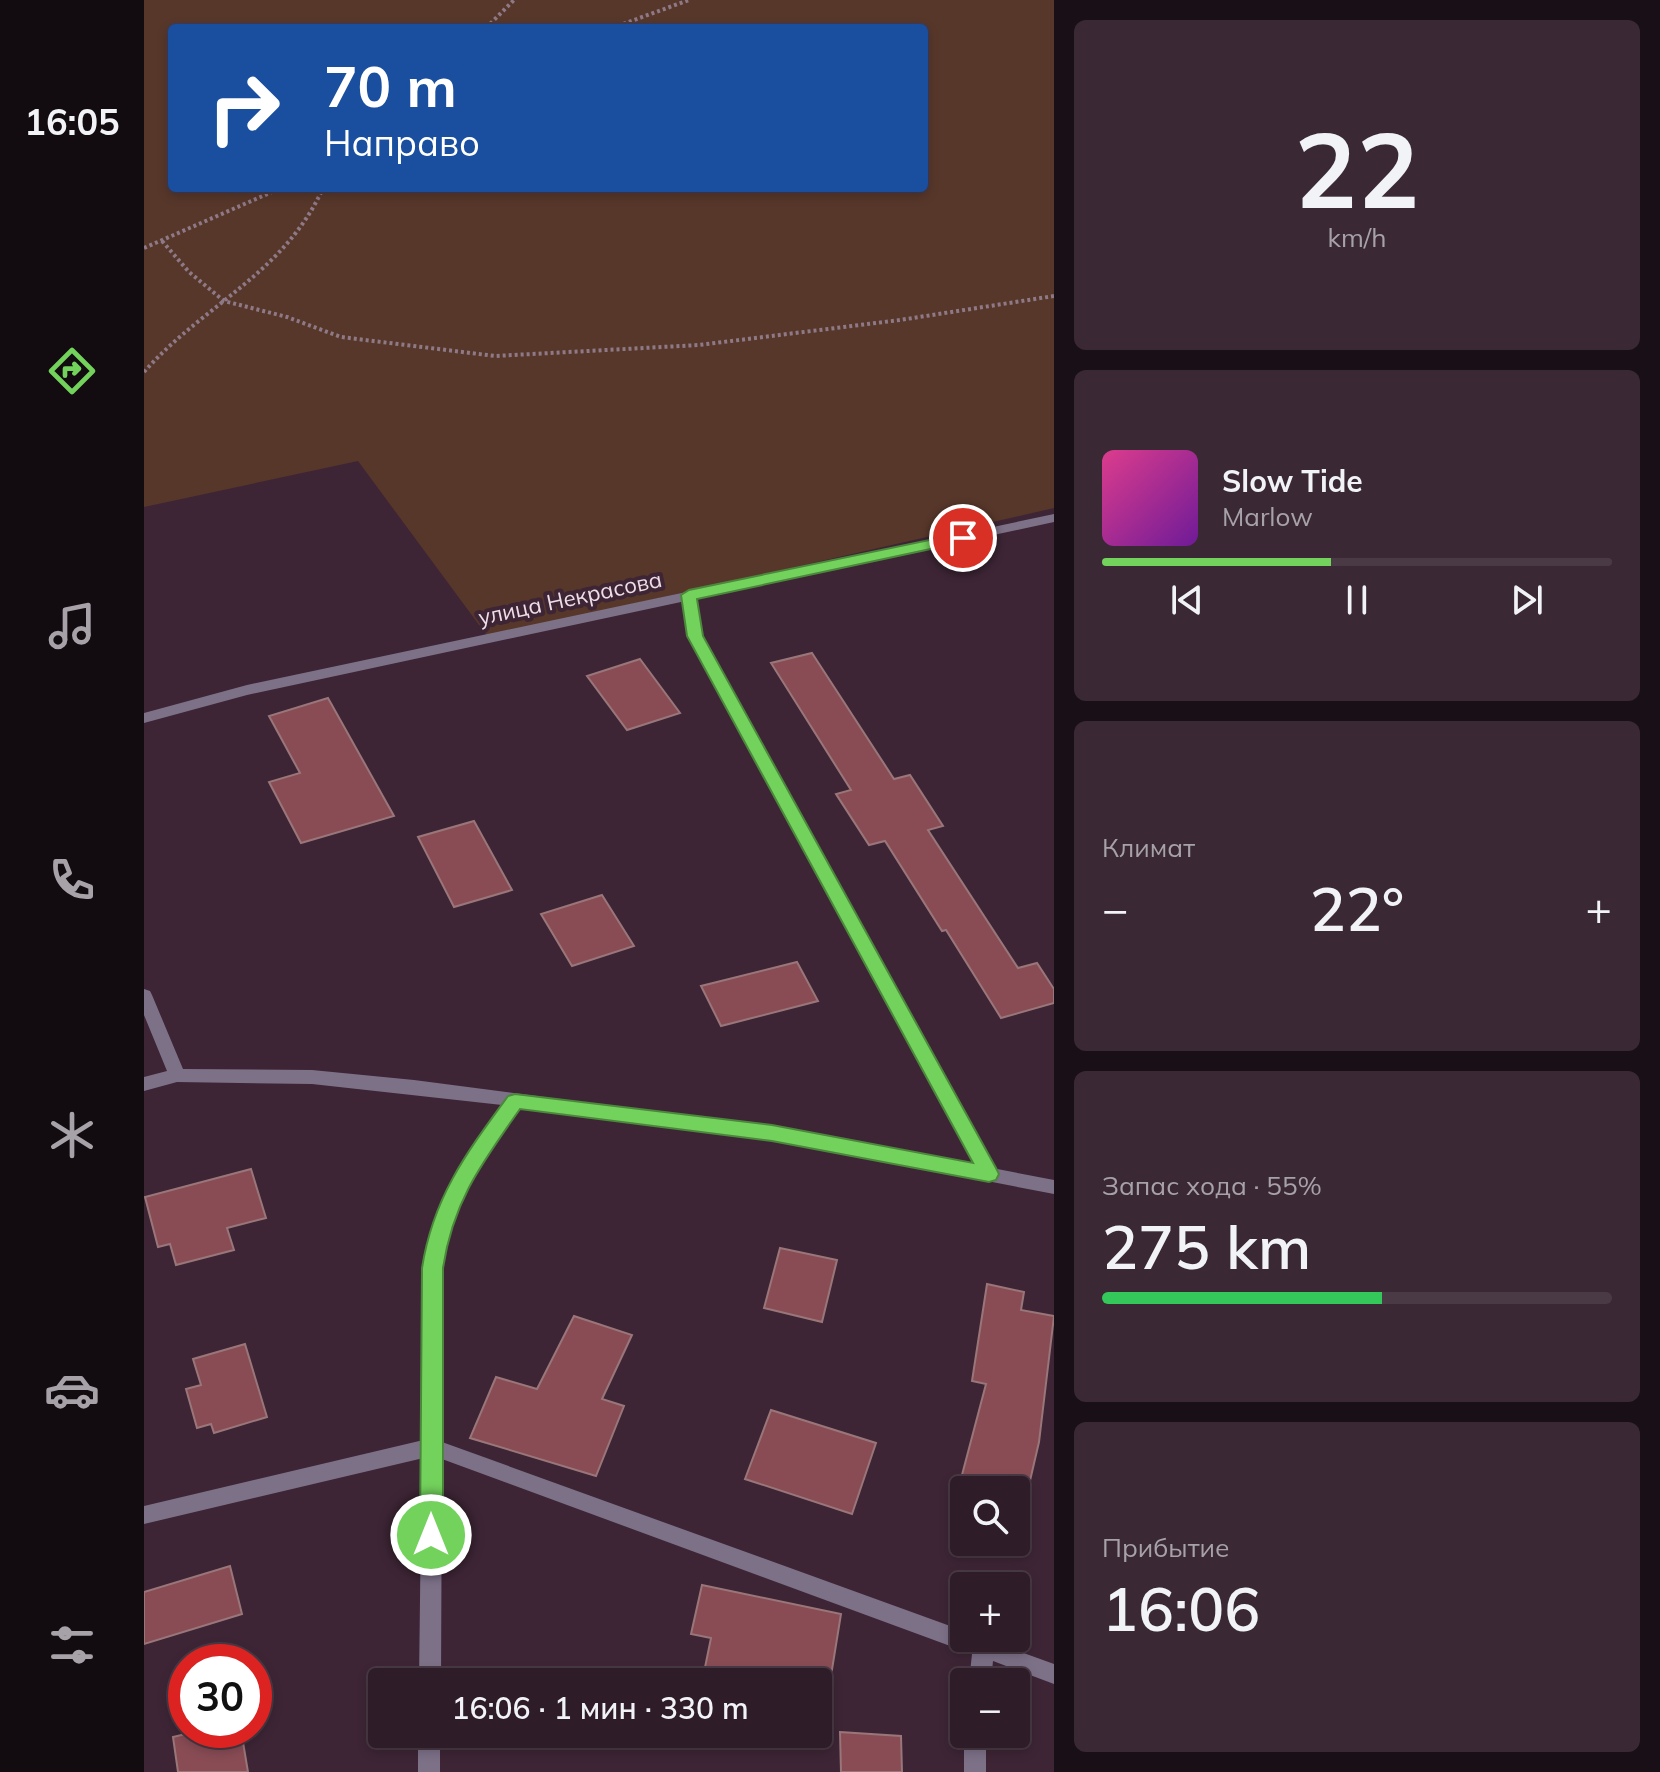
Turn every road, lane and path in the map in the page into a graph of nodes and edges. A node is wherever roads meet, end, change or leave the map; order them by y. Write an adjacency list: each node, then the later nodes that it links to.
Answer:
1 (514, 0): 3 (path)
2 (689, 0): 4 (path)
3 (490, 24)
4 (623, 24)
5 (272, 192): 7 (path)
6 (322, 192): 10 (path)
7 (162, 241): 8 (path); 10 (path)
8 (144, 248)
9 (1054, 296): 10 (path)
10 (224, 301): 11 (path)
11 (144, 372)
12 (1054, 518): 13 (street, улица Некрасова)
13 (689, 595): 14 (street, улица Некрасова); 19 (street)
14 (144, 718)
15 (144, 995): 16 (street)
16 (177, 1075): 17 (street); 18 (street)
17 (144, 1084)
18 (515, 1101): 19 (street); 21 (street)
19 (989, 1174): 20 (street)
20 (1054, 1187)
21 (432, 1447): 22 (street); 23 (street); 25 (street)
22 (144, 1515)
23 (950, 1638)
24 (989, 1652): 26 (street)
25 (430, 1668)
26 (1054, 1674)
27 (429, 1748): 29 (street)
28 (975, 1748): 30 (street)
29 (429, 1772)
30 (975, 1772)

